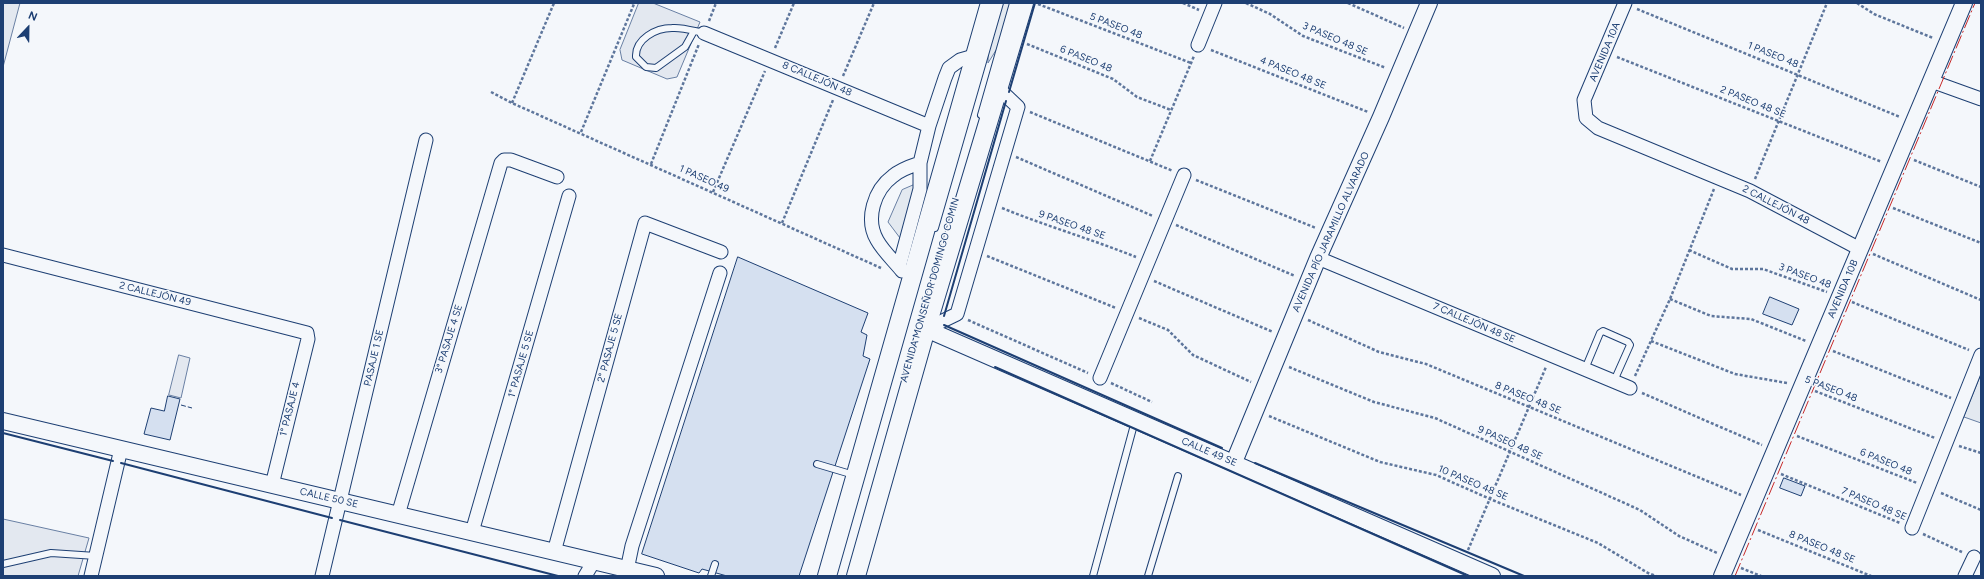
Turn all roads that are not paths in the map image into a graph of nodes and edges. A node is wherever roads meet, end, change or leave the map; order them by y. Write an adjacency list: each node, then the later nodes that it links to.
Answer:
1 (990, 3): 11 (main road, AVENIDA MONSEÑOR DOMINGO COMIN)
2 (1000, 3): 23 (lane, AVENIDA MONSEÑOR DOMINGO COMIN)
3 (1014, 3): 16 (lane)
4 (1024, 3): 13 (main road, AVENIDA MONSEÑOR DOMINGO COMIN)
5 (1215, 3): 10 (street)
6 (1429, 3): 27 (street, AVENIDA PÍO JARAMILLO ALVARADO)
7 (1964, 3): 12 (street, AVENIDA 10B)
8 (1625, 4): 15 (street, AVENIDA 10A)
9 (699, 32): 9 (lane); 17 (street, 8 CALLEJÓN 48)
10 (1198, 45)
11 (974, 56): 17 (street); 30 (main road, AVENIDA MONSEÑOR DOMINGO COMIN)
12 (1931, 81): 14 (street); 24 (street, AVENIDA 10B)
13 (998, 88): 32 (main road, AVENIDA MONSEÑOR DOMINGO COMIN); 32 (street, AVENIDA MONSEÑOR DOMINGO COMIN)
14 (1981, 99)
15 (1584, 100): 24 (street, 2 CALLEJÓN 48)
16 (978, 124)
17 (929, 126): 19 (street)
18 (426, 140): 48 (street, PASAJE 1 SE)
19 (920, 163): 28 (street); 28 (street, AVENIDA MONSEÑOR DOMINGO COMIN)
20 (1184, 175): 36 (street)
21 (557, 177): 49 (street, 3° PASAJE 4 SE)
22 (569, 196): 51 (street, 1° PASAJE 5 SE)
23 (934, 234)
24 (1860, 249): 58 (street, AVENIDA 10B)
25 (721, 252): 52 (street, 2° PASAJE 5 SE)
26 (3, 256): 33 (street, 2 CALLEJÓN 49)
27 (1318, 258): 35 (street, 7 CALLEJÓN 48 SE); 43 (street, AVENIDA PÍO JARAMILLO ALVARADO)
28 (899, 267): 30 (street, AVENIDA MONSEÑOR DOMINGO COMIN)
29 (720, 273): 59 (street)
30 (911, 281): 45 (main road, AVENIDA MONSEÑOR DOMINGO COMIN)
31 (930, 290): 37 (lane, AVENIDA MONSEÑOR DOMINGO COMIN)
32 (926, 329): 40 (street, CALLE 49 SE); 67 (main road, AVENIDA MONSEÑOR DOMINGO COMIN)
33 (307, 333): 47 (street, 1° PASAJE 4)
34 (1978, 354): 50 (street)
35 (1585, 369): 38 (street, 7 CALLEJÓN 48 SE); 38 (lane)
36 (1100, 378)
37 (904, 381)
38 (1614, 381): 39 (street, 7 CALLEJÓN 48 SE)
39 (1630, 388)
40 (1135, 419): 43 (street, CALLE 49 SE); 68 (lane)
41 (3, 421): 42 (street, CALLE 50 SE)
42 (121, 449): 47 (street, CALLE 50 SE); 53 (street)
43 (1234, 462): 60 (street, CALLE 49 SE)
44 (818, 464): 45 (lane)
45 (856, 476): 66 (main road, AVENIDA MONSEÑOR DOMINGO COMIN)
46 (1178, 476): 69 (lane)
47 (272, 484): 48 (street, CALLE 50 SE)
48 (340, 501): 49 (street, CALLE 50 SE); 62 (street, PASAJE 1 SE)
49 (398, 515): 51 (street, CALLE 50 SE)
50 (1912, 528)
51 (472, 532): 52 (street, CALLE 50 SE)
52 (554, 552): 55 (street, CALLE 50 SE)
53 (96, 556): 56 (lane); 61 (street)
54 (1974, 557): 70 (street)
55 (594, 561): 59 (street, CALLE 50 SE); 63 (street)
56 (3, 564)
57 (714, 564): 65 (lane)
58 (1727, 566)
59 (627, 570): 64 (street, CALLE 50 SE)
60 (1482, 574)
61 (91, 576)
62 (322, 576)
63 (585, 576)
64 (652, 576)
65 (711, 576)
66 (827, 576)
67 (856, 576)
68 (1092, 576)
69 (1148, 576)
70 (1965, 576)

